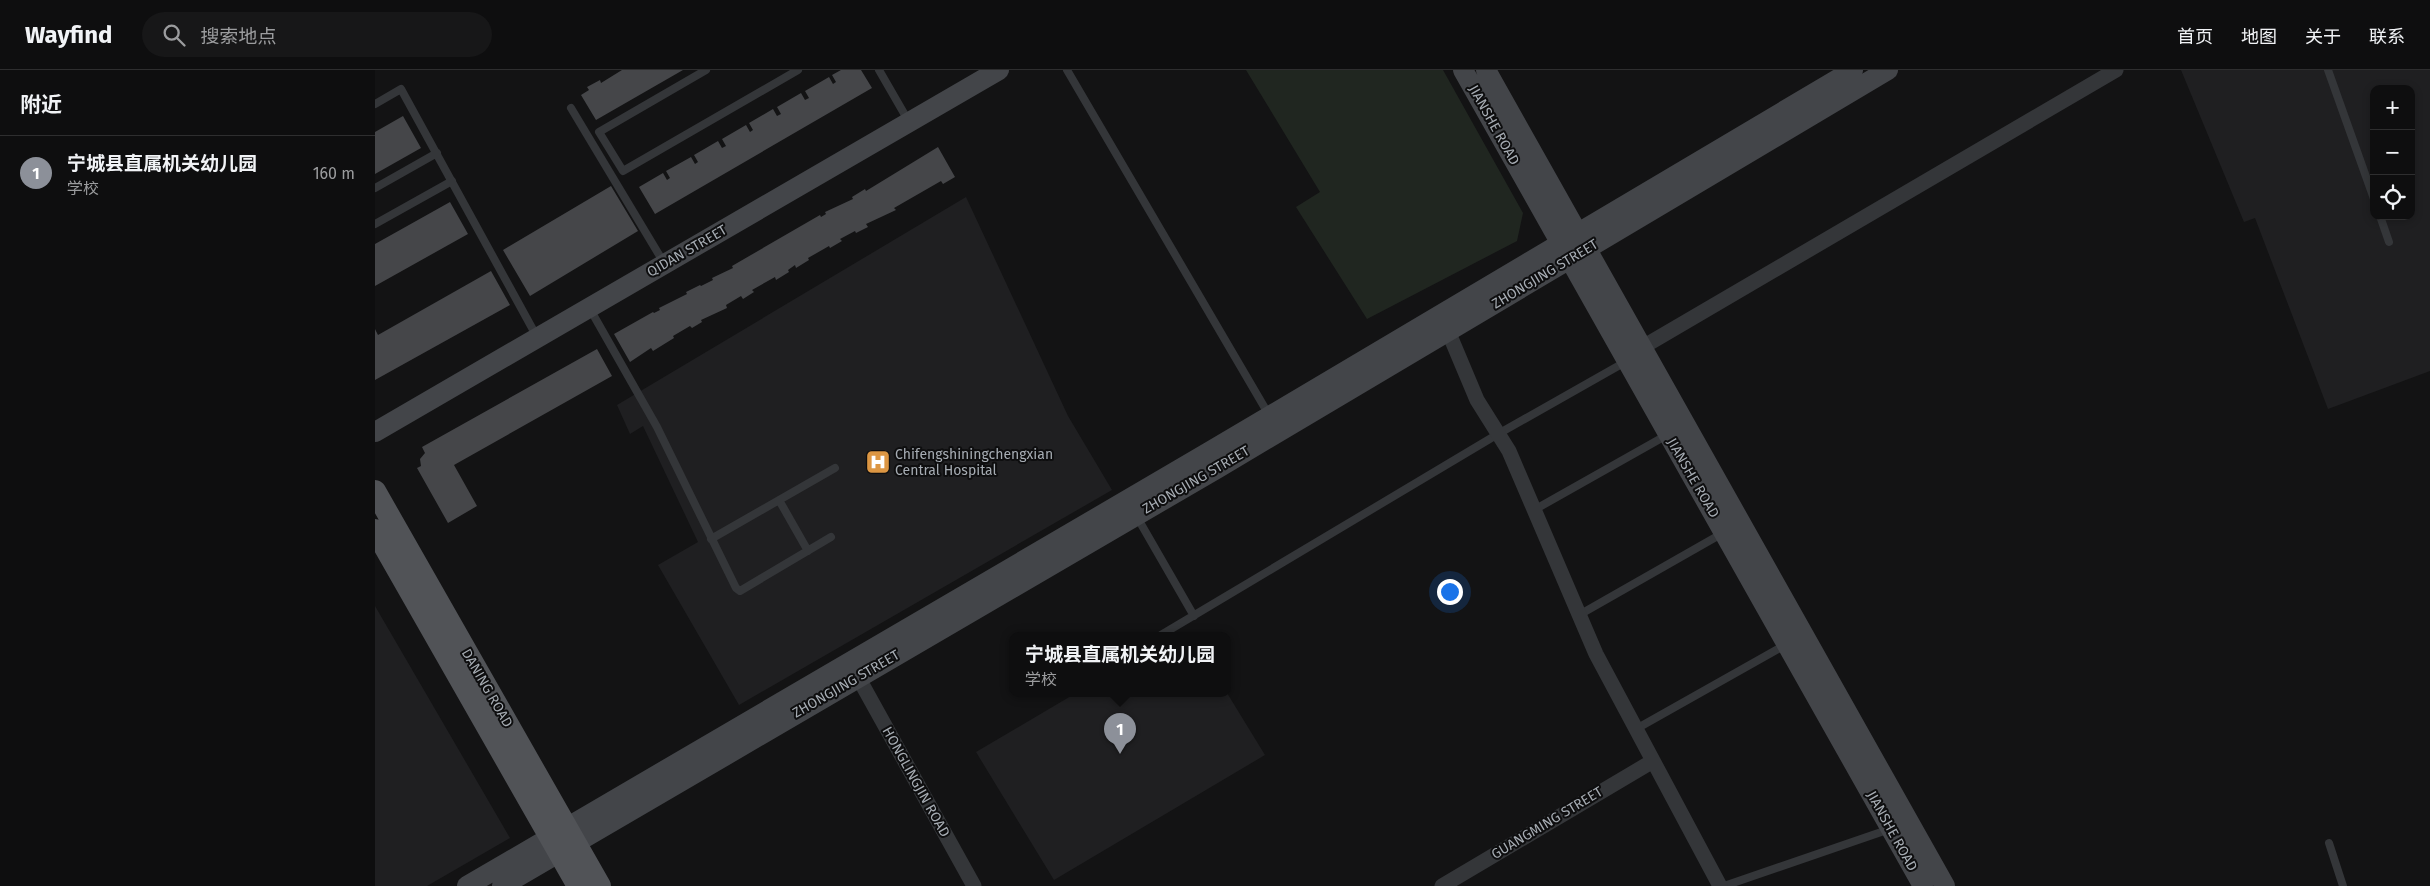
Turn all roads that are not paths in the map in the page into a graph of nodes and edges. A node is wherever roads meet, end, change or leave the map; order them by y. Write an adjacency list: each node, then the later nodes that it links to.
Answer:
1 (707, 70): 2 (lane)
2 (798, 70)
3 (879, 70): 14 (lane)
4 (999, 70): 14 (main road, QIDAN STREET)
5 (1067, 70): 28 (lane)
6 (1463, 70): 22 (main road, JIANSHE ROAD)
7 (1853, 70): 22 (main road, ZHONGJING STREET)
8 (1888, 70): 22 (main road, ZHONGJING STREET)
9 (2116, 70): 27 (street)
10 (2328, 70): 18 (lane)
11 (1490, 71): 22 (main road, JIANSHE ROAD)
12 (375, 104): 15 (lane)
13 (571, 108): 23 (lane)
14 (909, 122): 23 (main road, QIDAN STREET)
15 (437, 154): 16 (lane); 17 (lane)
16 (452, 181): 20 (lane); 26 (lane)
17 (375, 188)
18 (2370, 188)
19 (2381, 220): 21 (lane)
20 (375, 224)
21 (2389, 242)
22 (1573, 246): 25 (main road, ZHONGJING STREET); 27 (main road, JIANSHE ROAD); 28 (main road, ZHONGJING STREET)
23 (664, 264): 24 (main road, QIDAN STREET)
24 (589, 308): 26 (main road, QIDAN STREET); 40 (lane)
25 (1448, 331): 30 (street); 36 (main road, ZHONGJING STREET)
26 (537, 338): 29 (main road, QIDAN STREET)
27 (1634, 355): 30 (lane); 31 (main road, JIANSHE ROAD); 61 (main road, JIANSHE ROAD)
28 (1269, 416): 50 (main road, ZHONGJING STREET)
29 (375, 432)
30 (1498, 434): 35 (street); 43 (lane)
31 (1669, 435): 35 (lane); 38 (main road, JIANSHE ROAD)
32 (835, 468): 34 (lane)
33 (375, 491): 50 (main road, DANING ROAD)
34 (779, 500): 40 (lane); 41 (lane)
35 (1534, 510): 42 (street)
36 (1136, 515): 43 (lane); 46 (main road, ZHONGJING STREET)
37 (375, 530): 50 (main road, DANING ROAD)
38 (1724, 532): 42 (lane); 45 (main road, JIANSHE ROAD)
39 (831, 537): 41 (lane)
40 (711, 539): 41 (lane)
41 (808, 551)
42 (1579, 614): 47 (street)
43 (1194, 616): 44 (lane)
44 (1166, 632)
45 (1787, 643): 47 (lane); 49 (main road, JIANSHE ROAD)
46 (858, 677): 50 (main road, ZHONGJING STREET); 56 (street, HONGLINGJIN ROAD)
47 (1636, 729): 48 (street)
48 (1653, 761): 57 (street, GUANGMING STREET); 58 (street)
49 (1891, 828): 59 (lane); 60 (main road, JIANSHE ROAD)
50 (563, 840): 52 (main road, ZHONGJING STREET); 53 (main road, ZHONGJING STREET); 54 (main road, DANING ROAD); 55 (main road, DANING ROAD)
51 (2329, 843): 62 (lane)
52 (467, 886)
53 (502, 886)
54 (578, 886)
55 (600, 886)
56 (974, 886)
57 (1442, 886)
58 (1720, 886)
59 (1724, 886)
60 (1923, 886)
61 (1945, 886)
62 (2343, 886)

